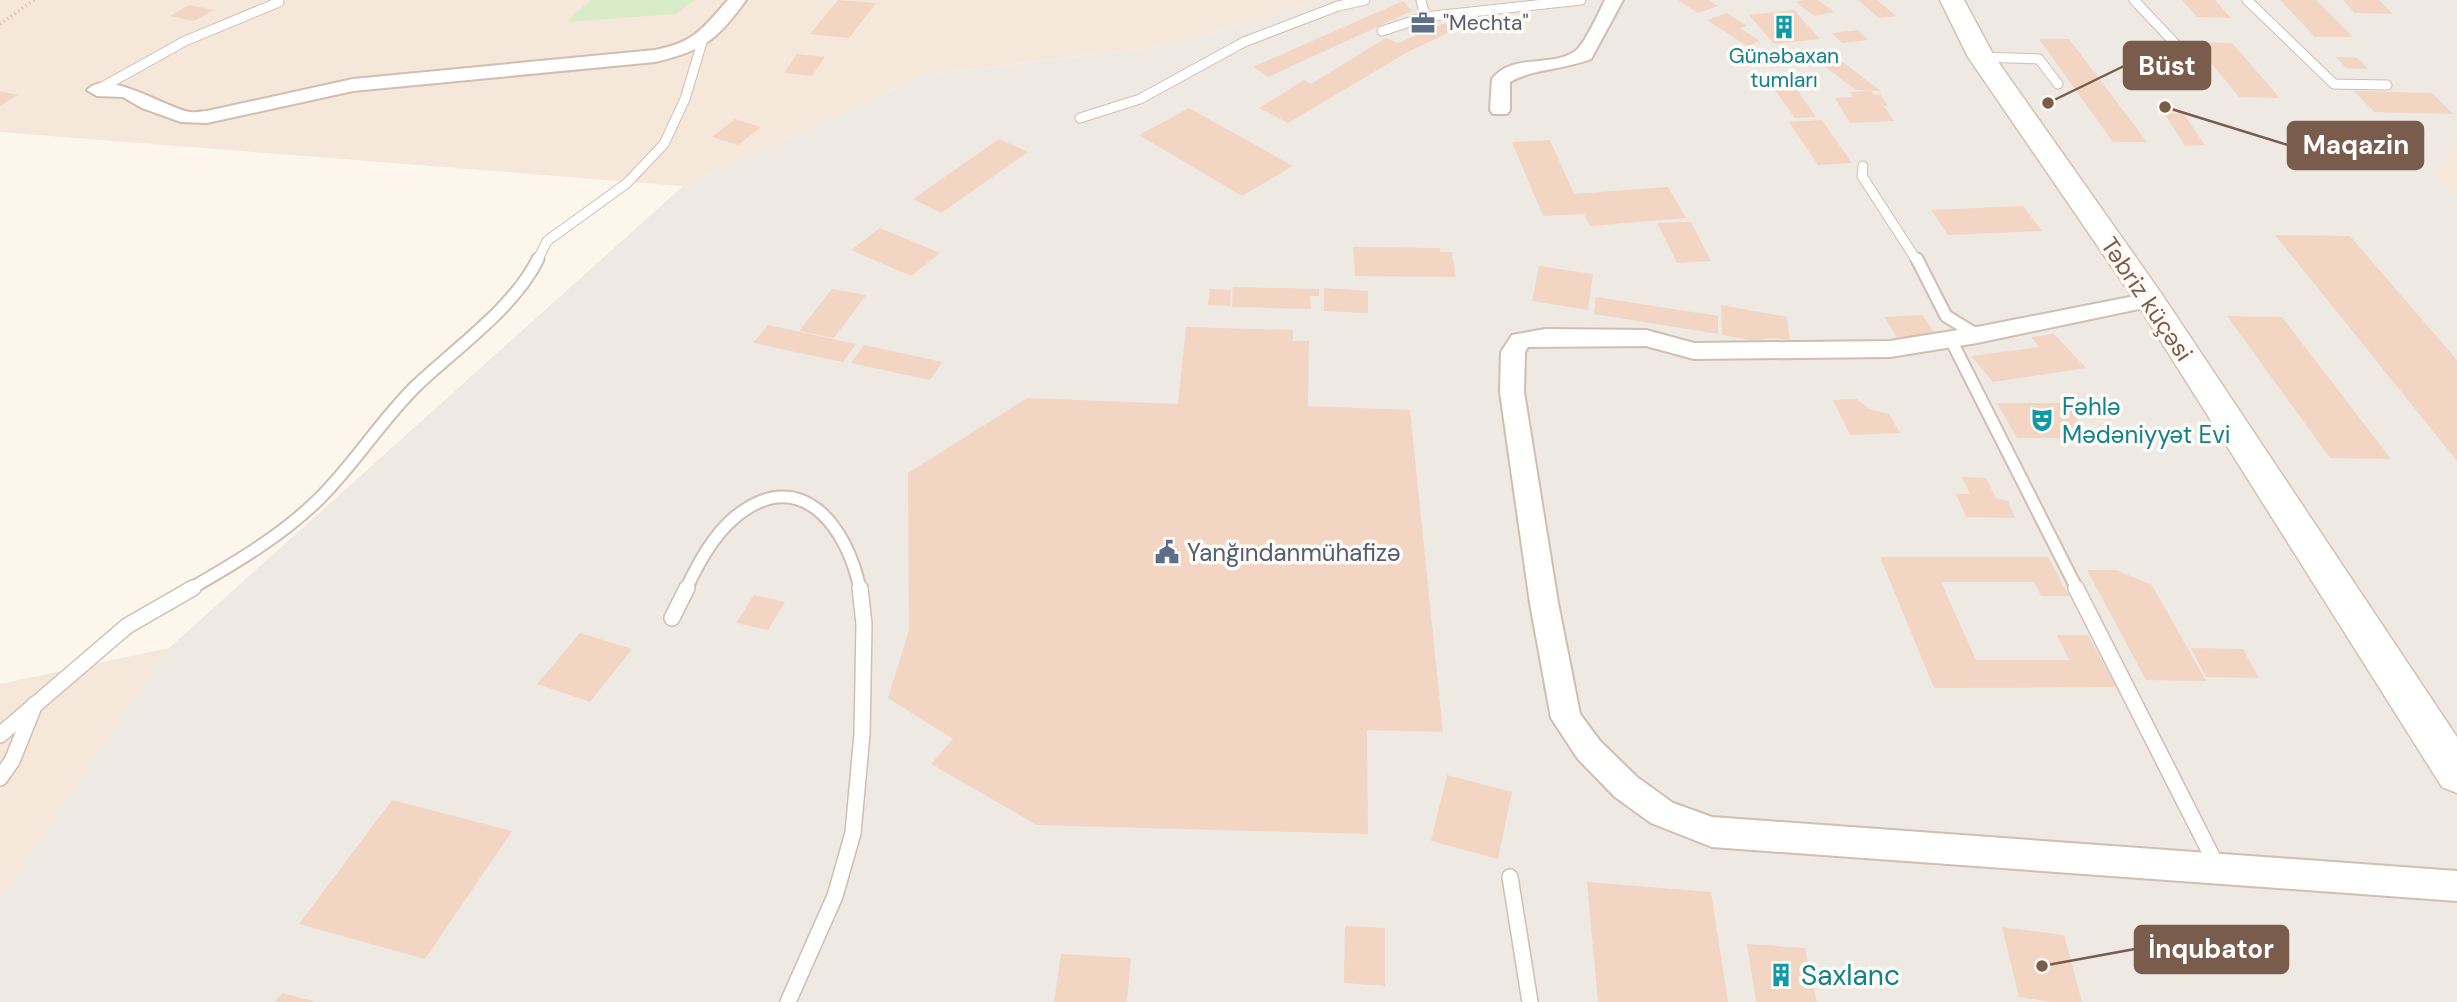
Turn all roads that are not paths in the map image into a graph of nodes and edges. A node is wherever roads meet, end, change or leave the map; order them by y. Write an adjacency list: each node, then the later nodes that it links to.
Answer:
1 (737, 0): 12 (street)
2 (1364, 0): 19 (lane)
3 (1421, 0): 10 (lane)
4 (1581, 0): 10 (lane)
5 (1614, 0): 18 (street)
6 (1952, 0): 13 (main road, Təbriz küçəsi)
7 (2134, 0): 14 (lane)
8 (2247, 0): 16 (lane)
9 (279, 2): 17 (lane)
10 (1425, 17): 11 (lane)
11 (1382, 31)
12 (703, 39): 17 (street); 24 (lane)
13 (1981, 57): 15 (lane); 21 (main road, Təbriz küçəsi)
14 (2202, 72)
15 (2058, 84)
16 (2387, 85)
17 (97, 90)
18 (1500, 110)
19 (1080, 118)
20 (1863, 166): 22 (lane)
21 (2150, 300): 22 (street); 26 (main road, Təbriz küçəsi)
22 (1964, 338): 28 (lane); 28 (street)
23 (672, 618): 31 (lane)
24 (35, 704): 25 (lane); 27 (lane)
25 (0, 735)
26 (2454, 764)
27 (0, 778)
28 (2219, 869): 30 (street)
29 (1510, 877): 32 (lane)
30 (2457, 886)
31 (788, 1002)
32 (1530, 1002)

